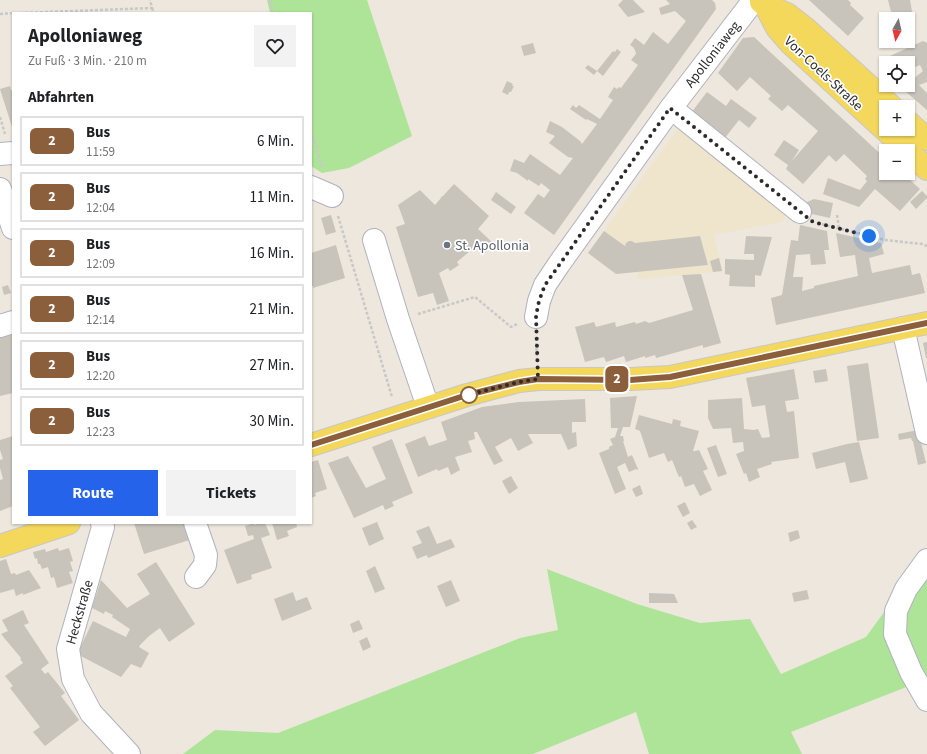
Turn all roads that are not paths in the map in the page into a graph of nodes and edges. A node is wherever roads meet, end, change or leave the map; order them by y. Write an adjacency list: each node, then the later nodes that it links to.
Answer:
1 (759, 2): 2 (main road, Von-Coels-Straße); 3 (street, Apolloniaweg); 6 (main road, Von-Coels-Straße)
2 (884, 100)
3 (670, 108): 14 (street); 17 (street, Apolloniaweg)
4 (915, 128): 5 (main road)
5 (927, 139)
6 (900, 144)
7 (12, 153): 8 (street)
8 (0, 154)
9 (915, 158): 10 (main road, Von-Coels-Straße)
10 (927, 169)
11 (312, 187): 13 (street)
12 (0, 189): 15 (street)
13 (332, 196)
14 (800, 212)
15 (12, 225)
16 (374, 240): 22 (street)
17 (536, 316)
18 (12, 322): 20 (street)
19 (927, 323): 21 (main road)
20 (0, 326)
21 (903, 328): 22 (main road); 23 (street)
22 (428, 408): 24 (main road)
23 (927, 433)
24 (312, 445)
25 (66, 524): 28 (main road)
26 (102, 524): 32 (street, Heckstraße)
27 (195, 524): 30 (street)
28 (0, 546)
29 (927, 560): 31 (street)
30 (196, 577)
31 (927, 700)
32 (129, 754)

